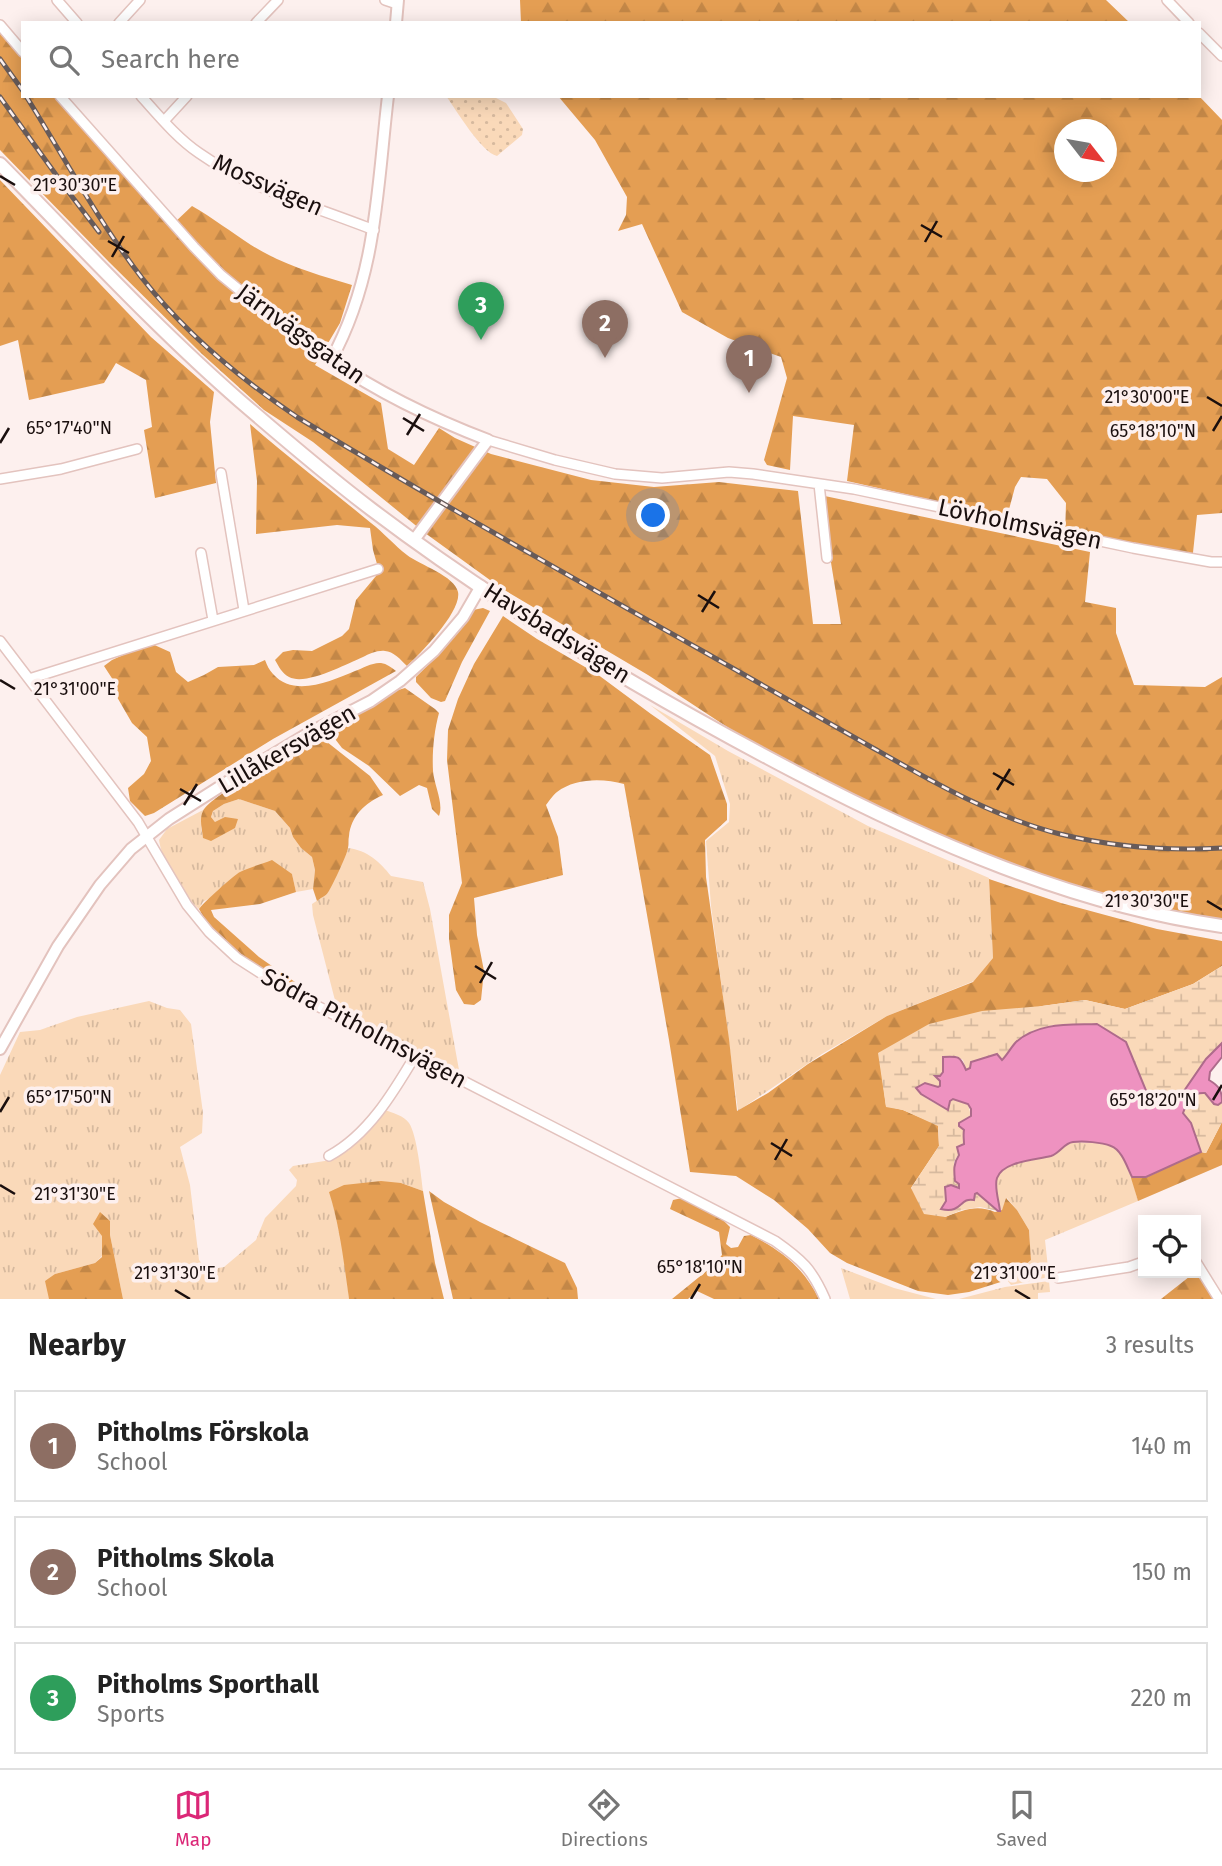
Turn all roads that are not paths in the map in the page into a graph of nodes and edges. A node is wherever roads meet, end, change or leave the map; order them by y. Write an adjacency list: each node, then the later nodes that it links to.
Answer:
1 (57, 0): 6 (street)
2 (140, 0): 7 (street)
3 (278, 0): 8 (street)
4 (1167, 0): 10 (street)
5 (393, 1): 9 (street)
6 (75, 21)
7 (121, 21)
8 (258, 21)
9 (396, 21)
10 (1187, 21)
11 (0, 25): 13 (street)
12 (1201, 35): 14 (street)
13 (21, 50)
14 (1222, 56)
15 (62, 98): 22 (street, Järnvägsgatan)
16 (143, 98): 19 (street, Mossvägen)
17 (185, 98): 19 (street)
18 (388, 98): 21 (street)
19 (164, 121): 21 (street, Mossvägen)
20 (0, 163): 28 (main road, Havsbadsvägen)
21 (374, 230): 22 (street)
22 (331, 360): 23 (street, Järnvägsgatan)
23 (488, 440): 27 (street, Lövholmsvägen); 28 (street)
24 (137, 449): 26 (street)
25 (221, 473): 34 (street)
26 (0, 479)
27 (818, 484): 30 (street); 31 (street, Lövholmsvägen)
28 (414, 540): 33 (main road, Havsbadsvägen)
29 (201, 553): 35 (street)
30 (827, 558)
31 (1222, 562)
32 (378, 569): 34 (street)
33 (481, 586): 38 (street, Lillåkersvägen); 39 (main road, Havsbadsvägen)
34 (244, 610): 35 (street)
35 (213, 620): 37 (street)
36 (0, 641): 37 (street, Södra Pitholmsvägen)
37 (29, 680): 38 (street, Södra Pitholmsvägen)
38 (147, 836): 40 (street, Lillåkersvägen); 41 (street, Södra Pitholmsvägen)
39 (1222, 926)
40 (0, 1049)
41 (415, 1056): 42 (street); 46 (street, Södra Pitholmsvägen)
42 (329, 1156)
43 (1138, 1264): 45 (street)
44 (1201, 1270): 47 (street)
45 (1058, 1278)
46 (825, 1299)
47 (1219, 1299)

